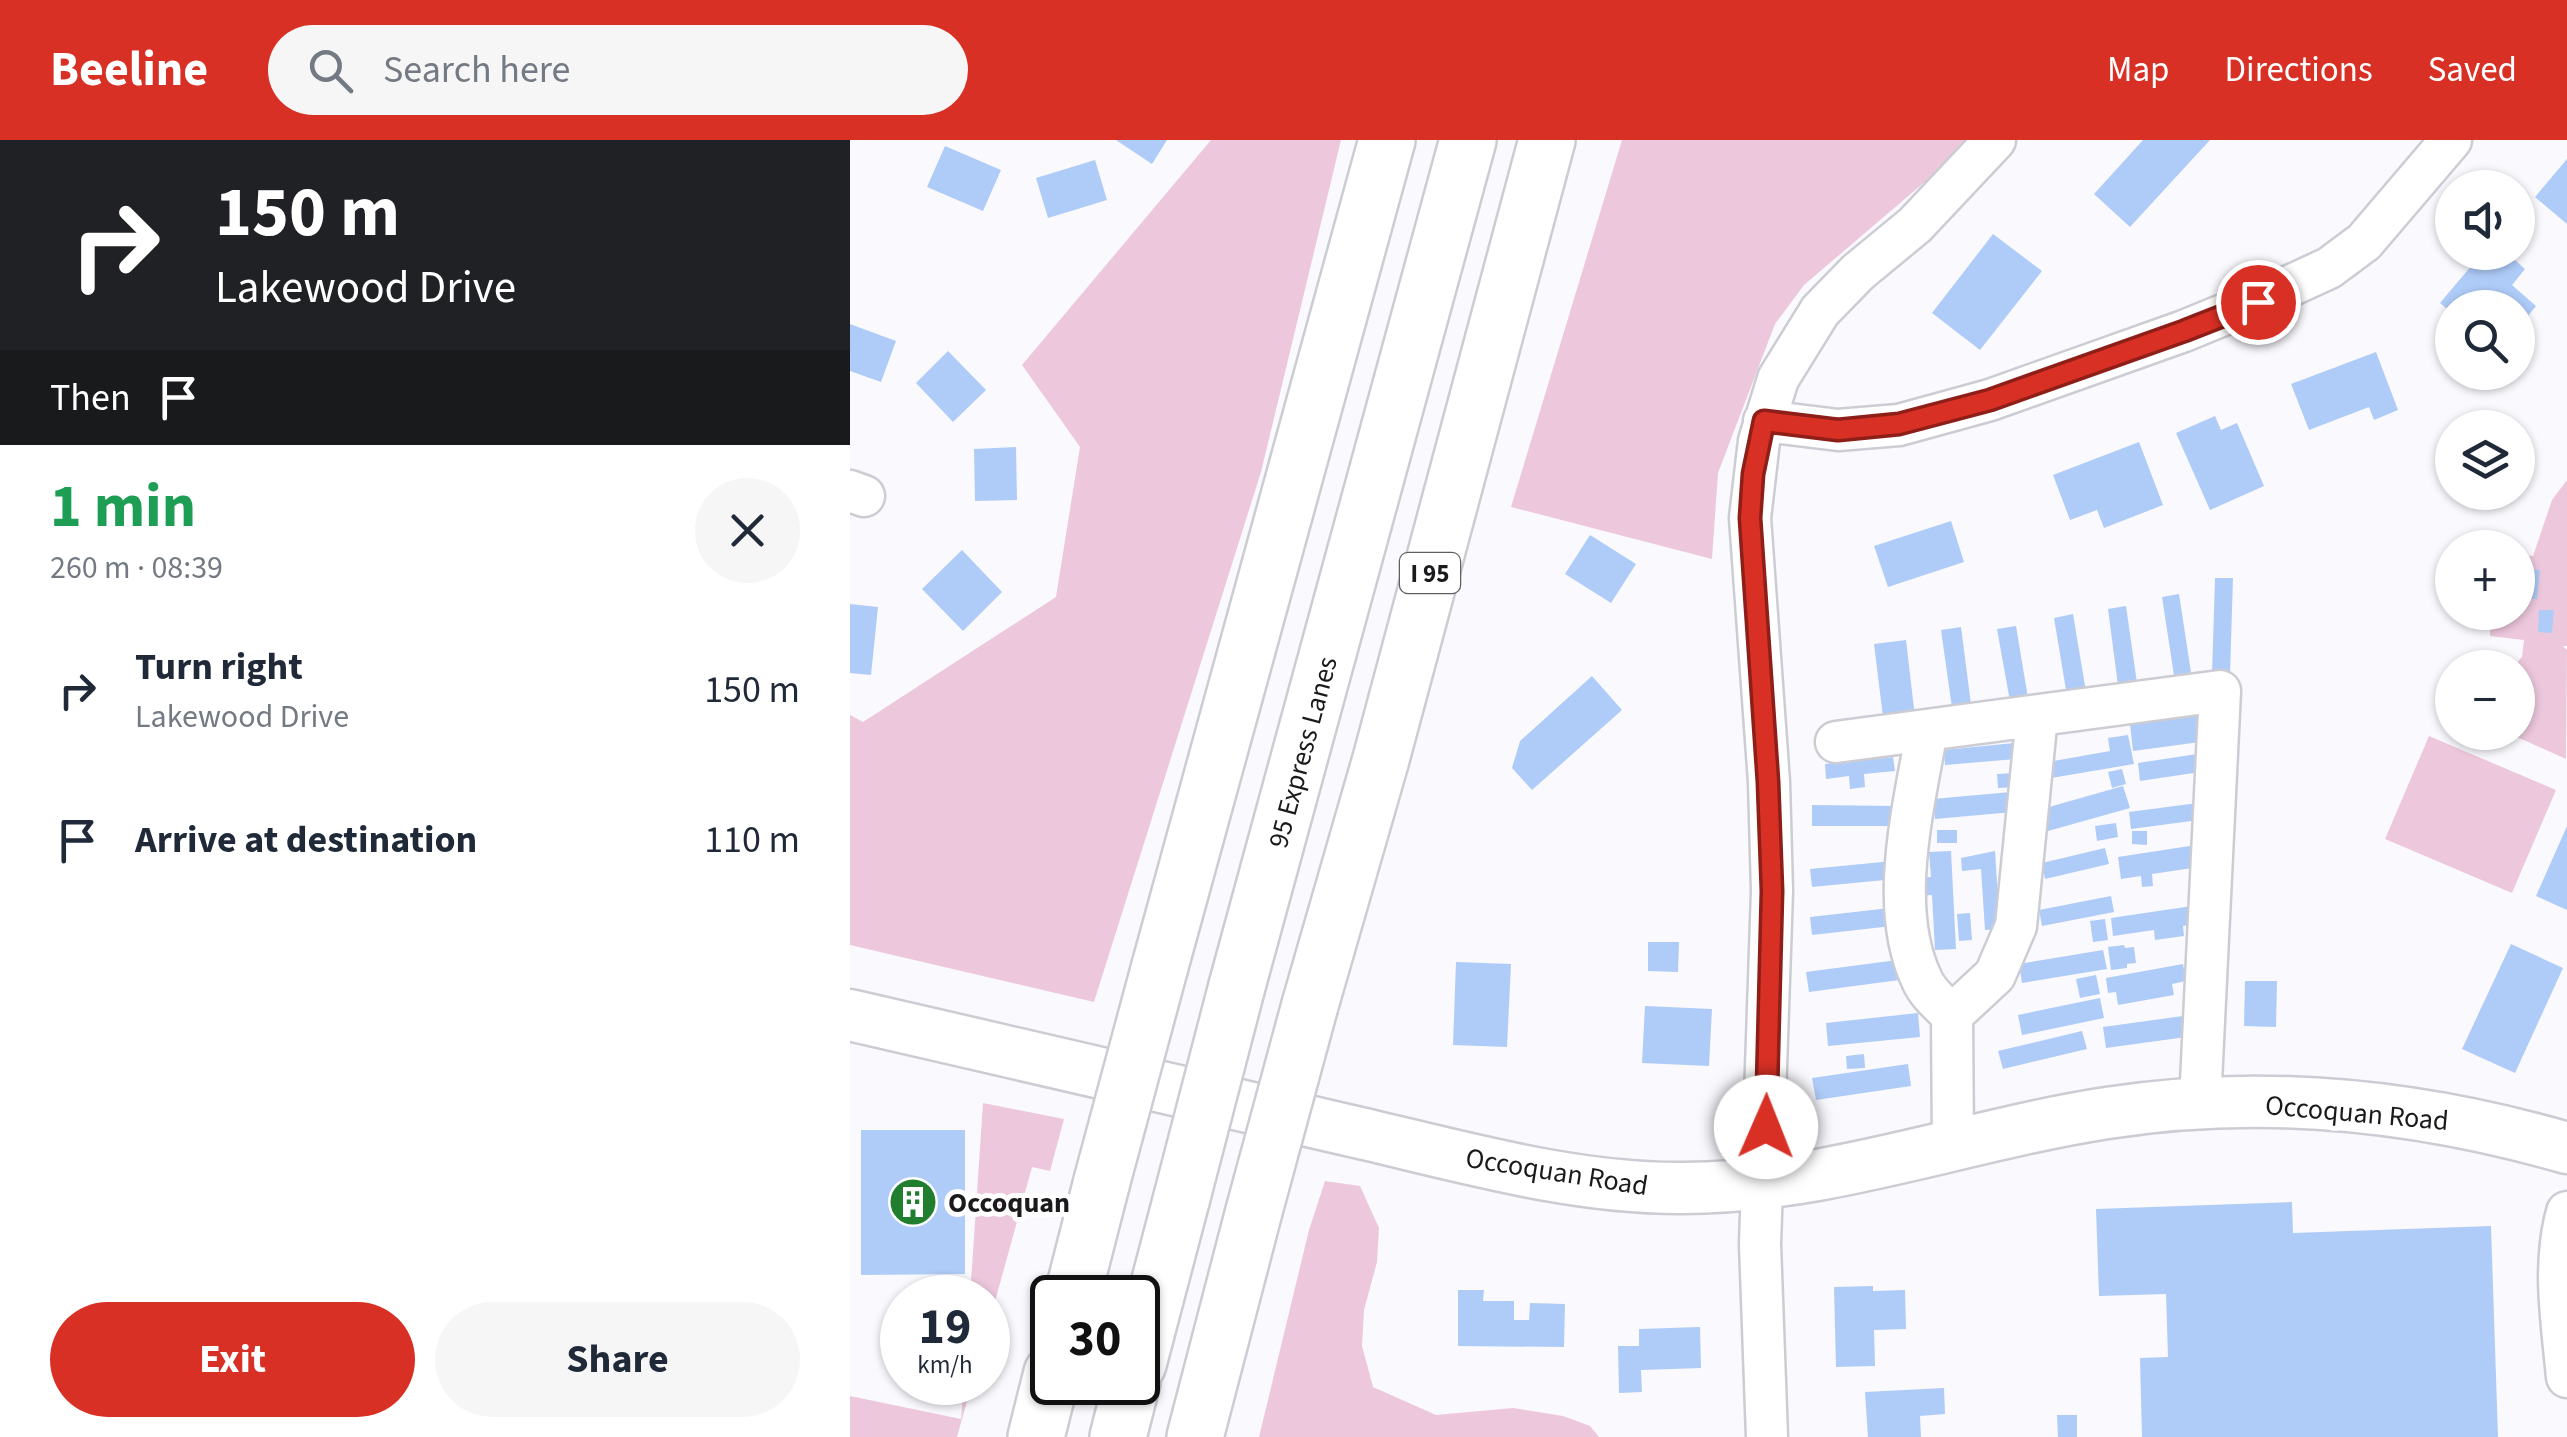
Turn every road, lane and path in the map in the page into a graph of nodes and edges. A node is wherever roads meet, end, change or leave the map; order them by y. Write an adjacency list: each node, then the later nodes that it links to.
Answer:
1 (1387, 140): 17 (highway, bridge)
2 (1468, 140): 18 (highway, 95 Express Lanes, bridge)
3 (1546, 140): 24 (highway, I 95, bridge)
4 (1995, 140): 6 (street)
5 (2451, 140): 6 (street)
6 (1764, 421): 15 (street)
7 (2037, 716): 8 (street); 10 (street); 12 (street)
8 (1928, 730): 9 (street); 10 (street)
9 (1836, 742)
10 (1952, 1015): 13 (street)
11 (850, 1016): 15 (main road, Occoquan Road)
12 (2200, 1104): 13 (main road, Occoquan Road); 14 (main road, Occoquan Road)
13 (1954, 1146): 15 (main road, Occoquan Road)
14 (2567, 1148)
15 (1763, 1183): 25 (street)
16 (2567, 1212): 19 (street)
17 (1078, 1275)
18 (1160, 1280)
19 (2567, 1377)
20 (1044, 1405): 22 (highway)
21 (1126, 1405): 23 (highway)
22 (1036, 1437)
23 (1118, 1437)
24 (1194, 1437)
25 (1767, 1437)

